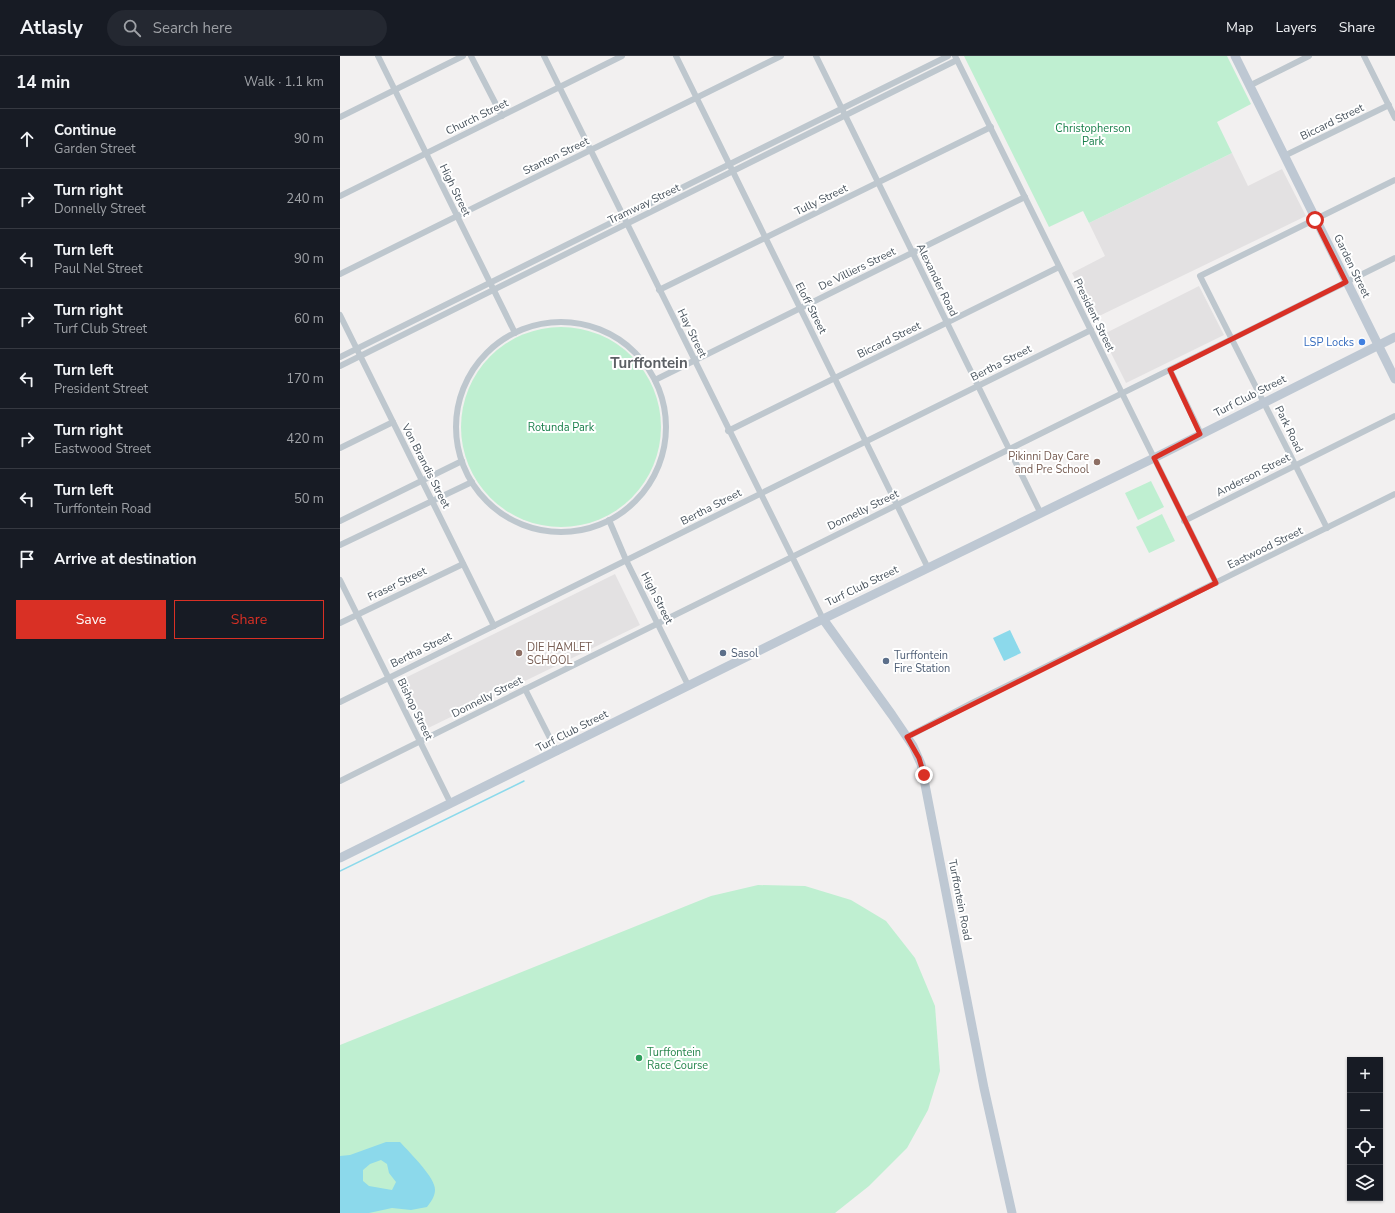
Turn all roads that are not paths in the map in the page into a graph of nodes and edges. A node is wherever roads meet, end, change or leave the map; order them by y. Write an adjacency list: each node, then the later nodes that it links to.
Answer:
1 (378, 56): 18 (street, High Street)
2 (464, 56): 18 (street)
3 (472, 56): 22 (street)
4 (544, 56): 16 (street, Hay Street)
5 (622, 56): 16 (street, Church Street)
6 (676, 56): 19 (street, Eloff Street)
7 (781, 56): 19 (street, Stanton Street)
8 (816, 56): 21 (street, Alexander Road)
9 (948, 56): 14 (street, Tramway Street)
10 (1235, 56): 15 (main road, Garden Street)
11 (1309, 56): 15 (street)
12 (1364, 56): 20 (street)
13 (956, 58): 17 (street, Tramway Street); 26 (street, President Street)
14 (898, 81): 17 (street); 21 (street, Tramway Street)
15 (1249, 86): 29 (main road, Garden Street)
16 (559, 87): 22 (street, Church Street); 27 (street, Hay Street)
17 (902, 88): 23 (street, Tramway Street)
18 (395, 90): 24 (street); 28 (street, High Street)
19 (696, 98): 27 (street, Stanton Street); 30 (street, Eloff Street)
20 (1388, 105): 25 (street); 29 (street, Biccard Street)
21 (841, 109): 23 (street, Alexander Road); 30 (street, Tramway Street)
22 (502, 116): 28 (street, Church Street)
23 (845, 116): 31 (street, Tramway Street); 33 (street, Alexander Road)
24 (340, 117)
25 (1395, 118)
26 (991, 127): 33 (street, Tully Street); 36 (street, President Street)
27 (590, 150): 38 (street, Stanton Street); 39 (street, Hay Street)
28 (426, 153): 35 (street, Church Street); 38 (street, High Street)
29 (1284, 156): 40 (main road, Garden Street)
30 (729, 165): 31 (street, Eloff Street); 34 (street, Tramway Street)
31 (733, 172): 37 (street, Tramway Street); 42 (street, Eloff Street)
32 (1395, 180): 40 (street)
33 (878, 182): 42 (street, Tully Street); 44 (street, Alexander Road)
34 (675, 192): 37 (street); 39 (street, Tramway Street)
35 (340, 196)
36 (1025, 197): 44 (street, De Villiers Street); 47 (street, President Street)
37 (679, 199): 41 (street, Tramway Street)
38 (457, 216): 48 (street, Stanton Street); 50 (street, High Street)
39 (623, 217): 41 (street, Hay Street); 43 (street, Tramway Street)
40 (1315, 220): 49 (main road, Garden Street); 63 (street, Park Road)
41 (627, 224): 45 (street, Tramway Street); 52 (street, Hay Street)
42 (766, 238): 52 (street, Tully Street); 54 (street, Eloff Street)
43 (553, 252): 45 (street); 50 (street, Tramway Street)
44 (913, 252): 54 (street, De Villiers Street); 59 (street, Alexander Road)
45 (557, 258): 51 (street, Tramway Street)
46 (1395, 258): 49 (street, Donnelly Street)
47 (1059, 267): 59 (street, Biccard Street); 60 (street, President Street)
48 (340, 274)
49 (1346, 282): 63 (street, Donnelly Street); 64 (main road, Garden Street)
50 (490, 283): 51 (street, High Street); 53 (street, Tramway Street)
51 (494, 289): 55 (street, Tramway Street); 61 (street, High Street)
52 (660, 290): 68 (street, Hay Street)
53 (449, 303): 55 (street); 57 (street, Tramway Street)
54 (800, 308): 68 (street, De Villiers Street); 71 (street, Eloff Street)
55 (453, 310): 58 (street, Tramway Street)
56 (340, 315): 65 (street, Von Brandis Street)
57 (424, 315): 58 (street); 65 (street, Tramway Street)
58 (427, 322): 67 (street, Tramway Street)
59 (947, 323): 71 (street, Biccard Street); 74 (street, Alexander Road)
60 (1091, 330): 74 (street, Bertha Street); 75 (street, President Street)
61 (515, 333): 73 (street); 85 (street)
62 (1395, 337): 64 (main road, Turf Club Street)
63 (1233, 340): 70 (street, Donnelly Street); 76 (street, Park Road)
64 (1377, 345): 72 (main road, Garden Street); 76 (main road, Turf Club Street)
65 (356, 348): 66 (street, Tramway Street); 67 (street, Von Brandis Street)
66 (340, 356)
67 (360, 356): 69 (street, Tramway Street); 78 (street, Von Brandis Street)
68 (694, 361): 73 (street, De Villiers Street); 79 (street, Hay Street)
69 (340, 366)
70 (1170, 370): 75 (street, Donnelly Street); 80 (street)
71 (834, 378): 79 (street, Biccard Street); 81 (street, Eloff Street)
72 (1395, 379)
73 (655, 380): 94 (street)
74 (978, 386): 81 (street, Bertha Street); 83 (street, Alexander Road)
75 (1122, 393): 83 (street, Donnelly Street); 84 (street, President Street)
76 (1265, 403): 80 (main road, Turf Club Street); 86 (street, Park Road)
77 (1395, 416): 86 (street, Anderson Street)
78 (393, 422): 82 (street); 87 (street, Von Brandis Street)
79 (728, 431): 89 (street, Hay Street)
80 (1200, 434): 84 (main road, Turf Club Street)
81 (866, 442): 89 (street, Bertha Street); 92 (street, Eloff Street)
82 (340, 448)
83 (1009, 449): 92 (street, Donnelly Street); 93 (street, Alexander Road)
84 (1154, 458): 93 (main road, Turf Club Street); 96 (street, President Street)
85 (462, 461): 87 (street); 88 (street)
86 (1296, 465): 96 (street, Anderson Street); 97 (street, Park Road)
87 (422, 480): 91 (street, Von Brandis Street); 95 (street)
88 (472, 482): 91 (street); 94 (street)
89 (760, 494): 99 (street, Hay Street); 100 (street, Bertha Street)
90 (1395, 494): 97 (street, Eastwood Street)
91 (433, 500): 98 (street); 101 (street, Von Brandis Street)
92 (897, 505): 99 (street, Donnelly Street); 102 (street, Eloff Street)
93 (1041, 514): 102 (main road, Turf Club Street)
94 (609, 520): 100 (street, High Street)
95 (340, 521)
96 (1184, 521): 104 (street, President Street)
97 (1328, 528): 104 (street, Eastwood Street)
98 (340, 545)
99 (791, 557): 106 (street, Hay Street); 108 (street, Donnelly Street)
100 (626, 560): 108 (street, High Street); 109 (street, Bertha Street)
101 (463, 564): 105 (street, Fraser Street); 109 (street, Von Brandis Street)
102 (928, 568): 106 (main road, Turf Club Street)
103 (340, 580): 105 (street, Bishop Street)
104 (1216, 583): 114 (street, Eastwood Street)
105 (357, 614): 107 (street, Fraser Street); 110 (street, Bishop Street)
106 (823, 619): 111 (main road, Turf Club Street); 114 (main road, Turffontein Road)
107 (340, 623)
108 (658, 623): 111 (street, High Street); 112 (street, Donnelly Street)
109 (494, 626): 110 (street, Bertha Street)
110 (388, 677): 113 (street, Bertha Street); 115 (street, Bishop Street)
111 (688, 685): 116 (main road, Turf Club Street)
112 (525, 689): 115 (street, Donnelly Street); 116 (street)
113 (340, 702)
114 (907, 737): 120 (main road, Turffontein Road)
115 (420, 741): 117 (street, Donnelly Street); 118 (street, Bishop Street)
116 (557, 752): 118 (main road, Turf Club Street)
117 (340, 780)
118 (451, 804): 119 (main road, Turf Club Street)
119 (340, 858)
120 (1012, 1213)

